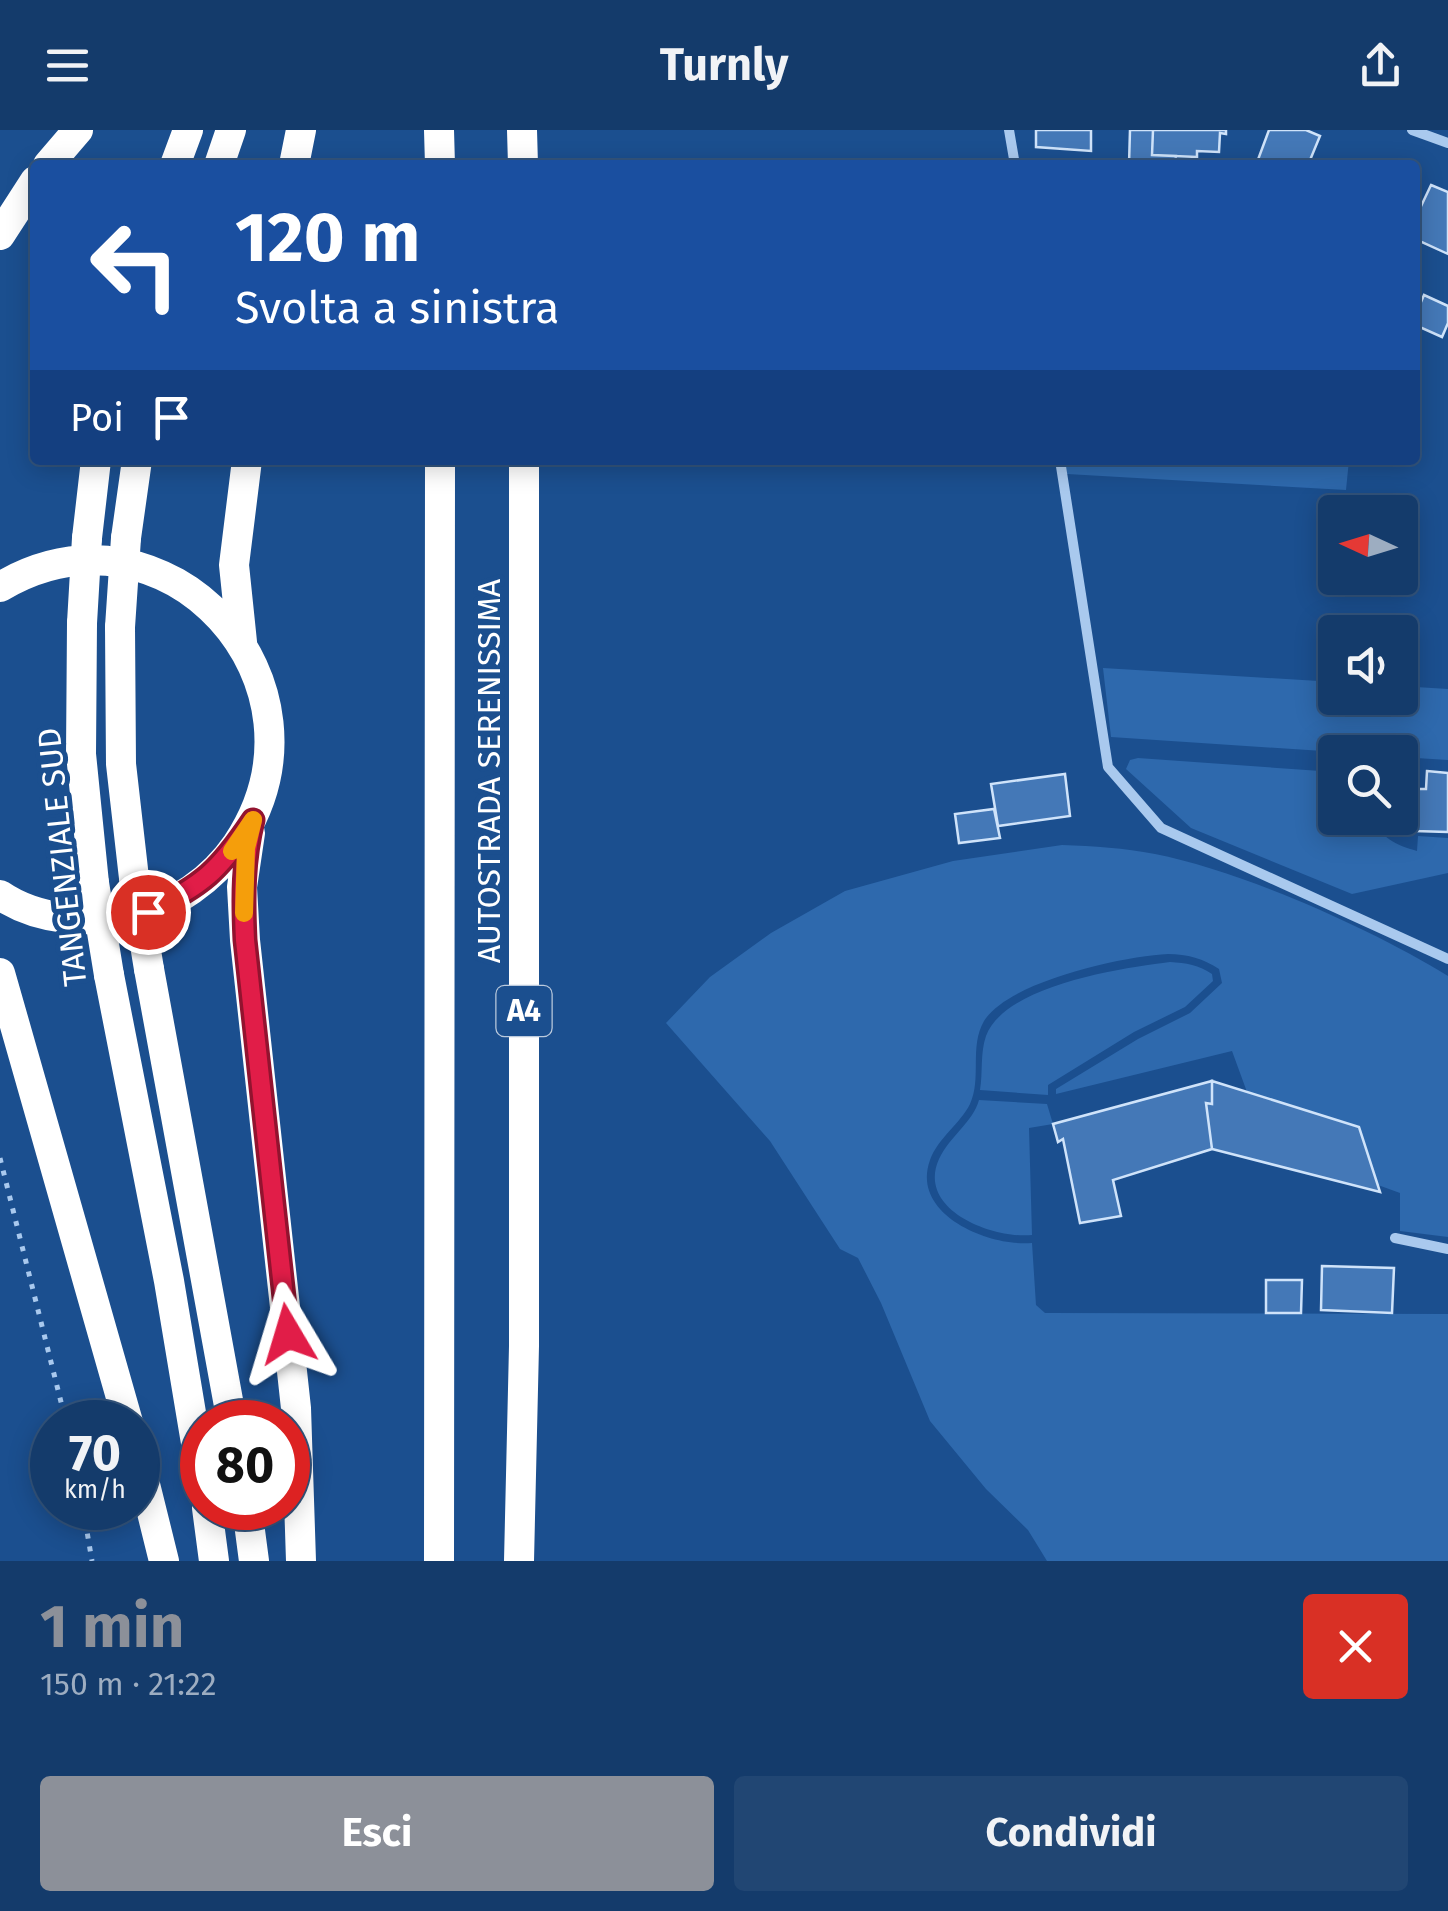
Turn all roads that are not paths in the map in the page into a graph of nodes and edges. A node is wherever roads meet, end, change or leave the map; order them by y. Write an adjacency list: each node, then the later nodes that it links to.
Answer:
1 (78, 130): 10 (highway)
2 (188, 130): 11 (highway)
3 (231, 130): 12 (highway)
4 (301, 130): 13 (highway)
5 (439, 130): 14 (highway)
6 (522, 130): 15 (highway)
7 (1009, 130): 16 (street)
8 (1412, 130): 9 (street)
9 (1448, 143)
10 (52, 160)
11 (177, 160)
12 (221, 160)
13 (295, 160)
14 (440, 160)
15 (522, 160)
16 (1013, 160)
17 (30, 189): 18 (highway)
18 (0, 235)
19 (95, 465): 34 (highway, TANGENZIALE SUD, bridge)
20 (135, 465): 35 (highway, bridge)
21 (245, 465): 26 (highway)
22 (440, 465): 43 (highway, AUTOSTRADA SERENISSIMA)
23 (524, 465): 44 (highway, AUTOSTRADA SERENISSIMA / A4)
24 (1061, 465): 29 (street)
25 (0, 586): 26 (highway)
26 (242, 642): 27 (highway)
27 (253, 820): 28 (highway); 42 (highway)
28 (0, 894)
29 (1448, 959)
30 (0, 973): 33 (highway)
31 (1395, 1238): 32 (street)
32 (1448, 1249)
33 (122, 1400)
34 (189, 1400)
35 (228, 1400)
36 (156, 1530): 39 (highway)
37 (210, 1530): 40 (highway)
38 (249, 1530): 41 (highway)
39 (164, 1561)
40 (214, 1561)
41 (254, 1561)
42 (301, 1561)
43 (439, 1561)
44 (519, 1561)

